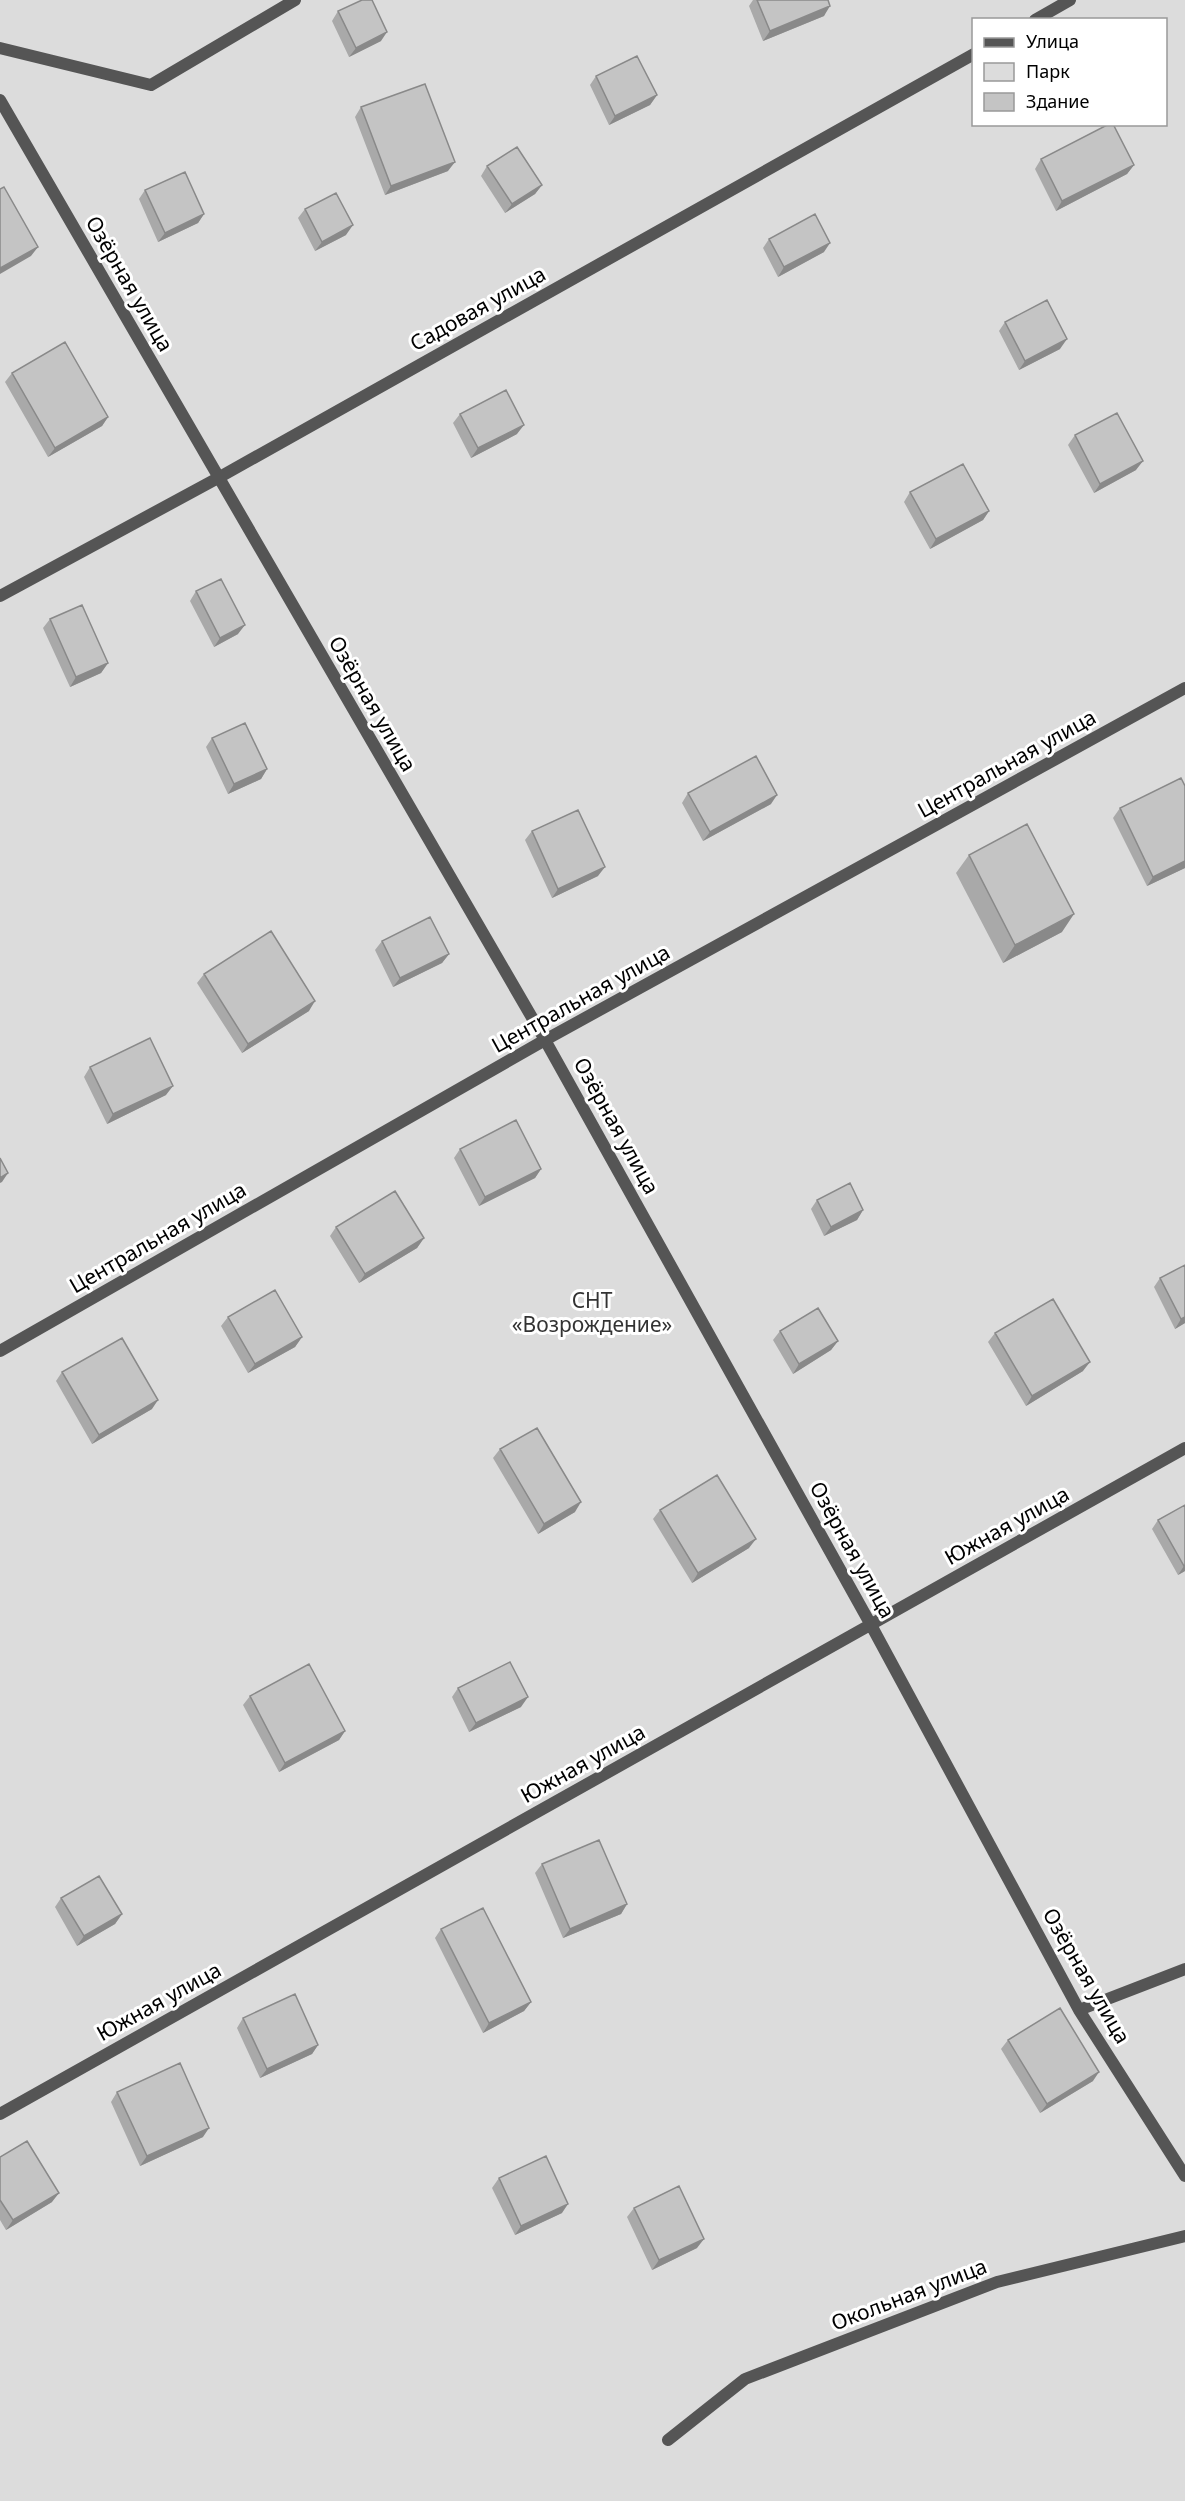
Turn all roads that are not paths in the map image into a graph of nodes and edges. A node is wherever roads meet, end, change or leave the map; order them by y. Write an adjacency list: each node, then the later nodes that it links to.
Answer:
1 (294, 0): 4 (street)
2 (1070, 0): 3 (street)
3 (1038, 18)
4 (0, 48)
5 (972, 55): 7 (street, Садовая улица)
6 (0, 100): 7 (street, Озёрная улица)
7 (218, 478): 8 (street, Садовая улица); 10 (street, Озёрная улица)
8 (0, 596)
9 (1185, 688): 10 (street, Центральная улица)
10 (545, 1040): 11 (street, Центральная улица); 13 (street, Озёрная улица)
11 (0, 1351)
12 (1185, 1448): 13 (street, Южная улица)
13 (871, 1625): 15 (street, Озёрная улица); 16 (street, Южная улица)
14 (1185, 1969): 15 (street)
15 (1079, 2010): 17 (street, Озёрная улица)
16 (0, 2114)
17 (1185, 2176)
18 (1185, 2236): 19 (street, Окольная улица)
19 (668, 2440)

